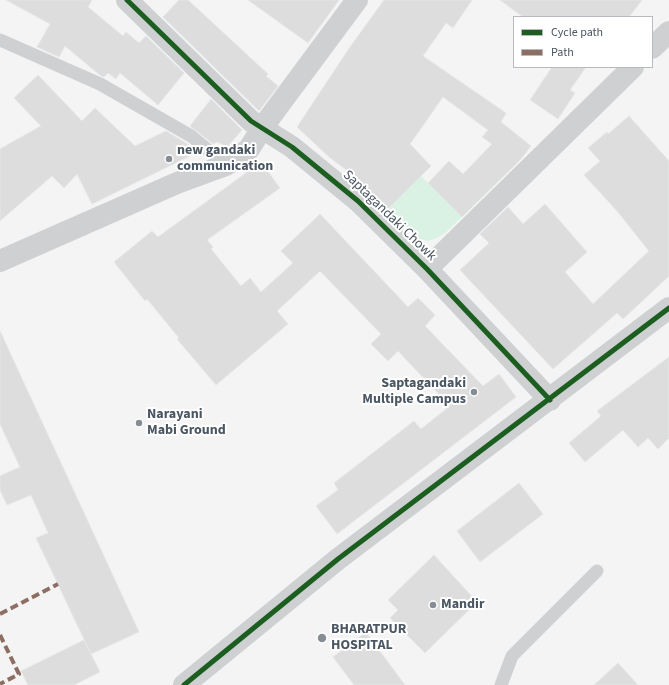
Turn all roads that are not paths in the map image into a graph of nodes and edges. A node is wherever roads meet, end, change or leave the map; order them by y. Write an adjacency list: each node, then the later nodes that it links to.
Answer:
1 (127, 0): 7 (street, Saptagandaki Chowk)
2 (358, 0): 7 (street)
3 (669, 32): 5 (street)
4 (0, 40): 8 (lane)
5 (653, 47)
6 (632, 68): 10 (street)
7 (262, 128): 8 (street); 10 (street, Saptagandaki Chowk)
8 (226, 165): 9 (street)
9 (0, 261)
10 (427, 269): 12 (street, Saptagandaki Chowk)
11 (669, 308): 12 (street)
12 (550, 400): 14 (street)
13 (597, 571): 15 (lane)
14 (184, 685)
15 (500, 685)

